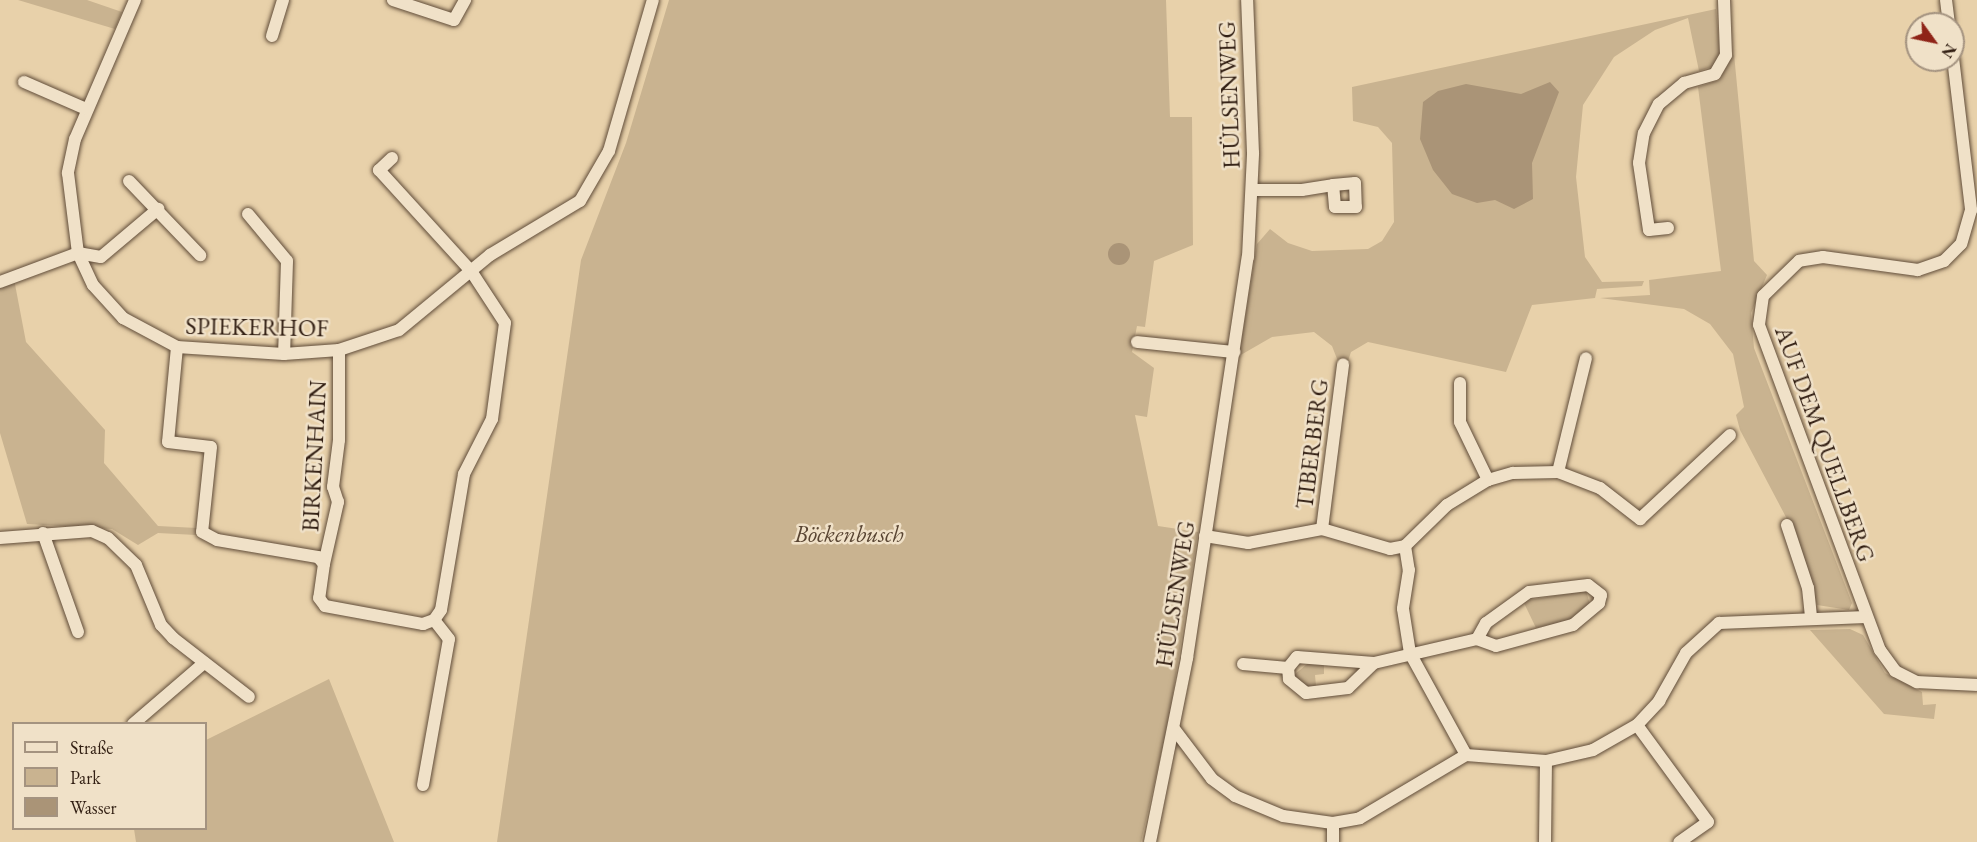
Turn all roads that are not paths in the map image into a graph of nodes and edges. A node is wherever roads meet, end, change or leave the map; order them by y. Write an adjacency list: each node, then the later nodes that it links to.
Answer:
1 (135, 0): 11 (street, SPIEKERHOF)
2 (283, 0): 8 (street)
3 (393, 0): 4 (street)
4 (465, 0)
5 (653, 0): 21 (street, SPIEKERHOF)
6 (1247, 0): 15 (street, HÜLSENWEG)
7 (1724, 0): 18 (street)
8 (273, 36)
9 (1955, 72): 41 (street, AUF DEM QUELLBERG)
10 (24, 82): 11 (street)
11 (86, 109): 19 (street, SPIEKERHOF)
12 (392, 158): 21 (street)
13 (129, 181): 16 (street)
14 (1334, 184): 15 (street, HÜLSENWEG)
15 (1253, 190): 26 (street, HÜLSENWEG)
16 (158, 209): 19 (street); 20 (street)
17 (248, 214): 27 (street)
18 (1668, 228)
19 (78, 253): 22 (street); 24 (street, SPIEKERHOF)
20 (200, 255)
21 (471, 271): 25 (street, SPIEKERHOF); 43 (street)
22 (0, 282)
23 (1137, 342): 26 (street)
24 (177, 347): 27 (street, SPIEKERHOF); 40 (street)
25 (339, 350): 27 (street, SPIEKERHOF); 40 (street, BIRKENHAIN)
26 (1234, 352): 37 (street, HÜLSENWEG)
27 (284, 354)
28 (1586, 358): 32 (street)
29 (1342, 364): 35 (street, TIBERBERG)
30 (1460, 382): 33 (street)
31 (1730, 435): 32 (street)
32 (1558, 472): 33 (street)
33 (1488, 480): 39 (street)
34 (1787, 525): 42 (street)
35 (1322, 529): 37 (street, TIBERBERG); 39 (street, TIBERBERG)
36 (43, 533): 38 (street); 44 (street); 47 (street)
37 (1205, 536): 55 (street, HÜLSENWEG)
38 (0, 538)
39 (1405, 546): 46 (street)
40 (324, 564): 43 (street, BIRKENHAIN)
41 (1866, 617): 42 (street); 51 (street, AUF DEM QUELLBERG)
42 (1811, 619): 54 (street)
43 (434, 620): 58 (street)
44 (78, 632)
45 (1477, 639): 45 (street); 46 (street)
46 (1410, 653): 48 (street); 56 (street)
47 (204, 663): 52 (street); 53 (street)
48 (1374, 663): 50 (street); 50 (street)
49 (1243, 664): 50 (street)
50 (1288, 668)
51 (1977, 685)
52 (249, 697)
53 (134, 722)
54 (1637, 726): 57 (street); 63 (street)
55 (1174, 730): 59 (street); 60 (street, HÜLSENWEG)
56 (1466, 755): 57 (street); 59 (street)
57 (1546, 761): 62 (street)
58 (423, 785)
59 (1333, 823): 61 (street)
60 (1150, 842)
61 (1333, 842)
62 (1545, 842)
63 (1679, 842)

